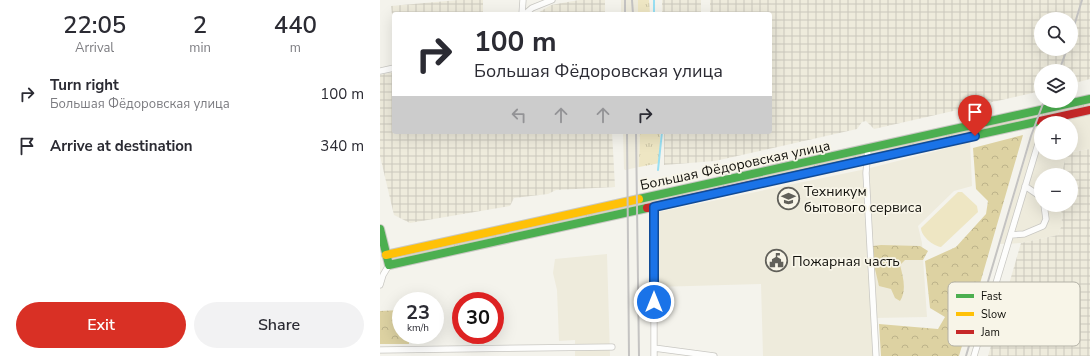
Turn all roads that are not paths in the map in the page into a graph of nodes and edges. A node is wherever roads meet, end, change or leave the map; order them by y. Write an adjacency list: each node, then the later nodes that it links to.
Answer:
1 (522, 0): 3 (street)
2 (552, 0): 4 (street)
3 (524, 12)
4 (527, 12)
5 (392, 68): 6 (street)
6 (380, 70)
7 (1090, 100): 11 (main road, Большая Фёдоровская улица)
8 (1090, 110): 9 (main road, Большая Фёдоровская улица)
9 (1067, 116)
10 (1034, 124): 13 (main road, Большая Фёдоровская улица)
11 (868, 148): 13 (street); 20 (main road, Большая Фёдоровская улица)
12 (1034, 157): 14 (street)
13 (867, 159): 16 (main road, Большая Фёдоровская улица); 30 (street)
14 (1025, 186): 15 (street); 19 (street)
15 (1034, 192)
16 (654, 207): 21 (main road, Большая Фёдоровская улица); 26 (street)
17 (1045, 212): 19 (street)
18 (380, 229): 20 (main road)
19 (1011, 235): 22 (street)
20 (386, 255): 21 (main road)
21 (389, 265): 23 (street)
22 (997, 282)
23 (380, 285)
24 (977, 346): 31 (street)
25 (612, 347): 27 (street)
26 (654, 348): 28 (street); 29 (street)
27 (380, 350)
28 (654, 356)
29 (714, 356)
30 (876, 356)
31 (974, 356)

